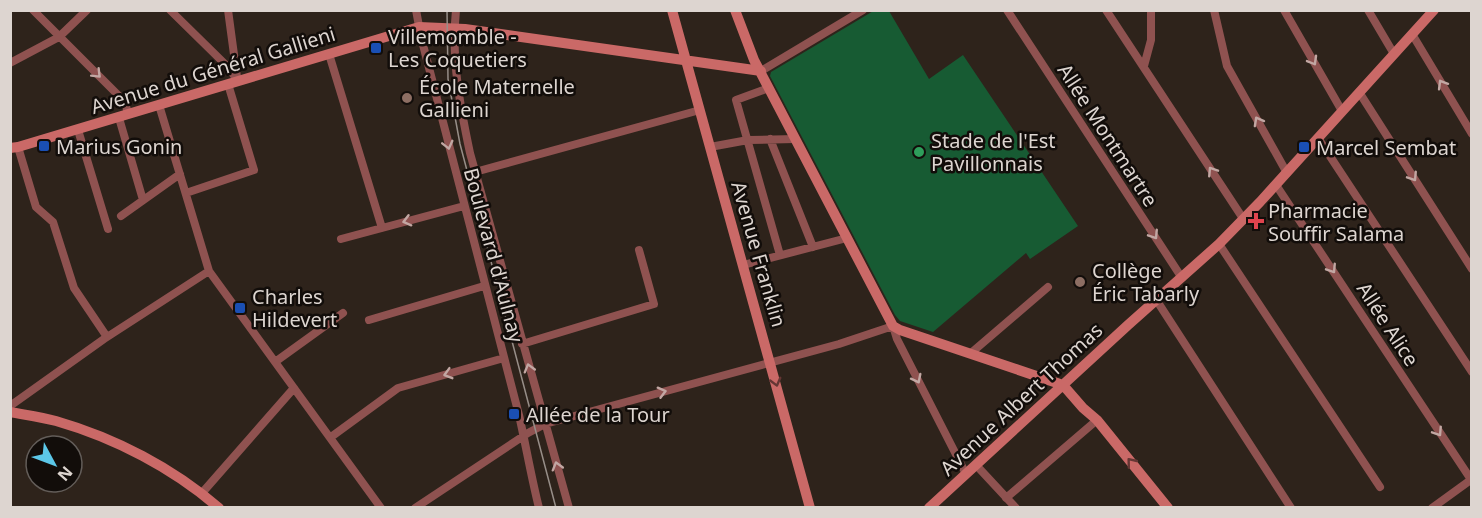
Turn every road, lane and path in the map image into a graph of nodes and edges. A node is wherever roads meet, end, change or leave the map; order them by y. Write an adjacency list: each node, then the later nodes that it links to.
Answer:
1 (33, 10): 20 (street)
2 (87, 10): 20 (street)
3 (170, 10): 27 (street)
4 (228, 10): 27 (street)
5 (416, 10): 17 (street, Boulevard d'Aulnay)
6 (456, 10): 18 (street, Boulevard d'Aulnay)
7 (672, 10): 23 (street, Avenue Franklin)
8 (735, 10): 26 (street)
9 (863, 10): 26 (street)
10 (1007, 10): 62 (street, Allée Montmartre, one-way to 62)
11 (1106, 10): 25 (street)
12 (1151, 10): 25 (street)
13 (1214, 10): 43 (street, one-way to 13)
14 (1284, 10): 32 (street, one-way to 32)
15 (1368, 10): 22 (street)
16 (1434, 10): 19 (street, Avenue Albert Thomas)
17 (419, 27): 18 (street, Avenue du Général Gallieni); 21 (street, Avenue du Général Gallieni); 48 (street, Boulevard d'Aulnay, one-way to 48)
18 (455, 29): 23 (street, Avenue du Général Gallieni); 42 (street, Boulevard d'Aulnay)
19 (1412, 34): 22 (street, Avenue Albert Thomas); 35 (street, one-way to 19)
20 (59, 37): 24 (street); 33 (street, one-way to 33)
21 (328, 54): 27 (street, Avenue du Général Gallieni); 51 (street)
22 (1394, 54): 29 (street, Avenue Albert Thomas)
23 (686, 62): 26 (street, Avenue du Général Gallieni); 31 (street, Avenue Franklin)
24 (10, 63)
25 (1144, 66): 50 (street, one-way to 25)
26 (761, 71): 28 (street)
27 (233, 83): 30 (street, Avenue du Général Gallieni); 46 (street)
28 (769, 88): 38 (street); 39 (street)
29 (1359, 92): 32 (street, Avenue Albert Thomas); 60 (street, one-way to 60)
30 (159, 105): 33 (street, Avenue du Général Gallieni); 44 (street)
31 (700, 110): 40 (street, Avenue Franklin); 42 (street)
32 (1342, 111): 36 (street, Avenue Albert Thomas)
33 (124, 116): 34 (street, Avenue du Général Gallieni); 47 (street)
34 (78, 130): 41 (street, Avenue du Général Gallieni); 52 (street)
35 (1472, 134)
36 (1318, 138): 43 (street, Avenue Albert Thomas); 75 (street)
37 (770, 139): 38 (street); 39 (street); 56 (street)
38 (795, 139): 53 (street)
39 (748, 140): 40 (street); 58 (street)
40 (710, 147): 59 (street, Avenue Franklin)
41 (13, 149): 69 (street)
42 (475, 172): 70 (street, Boulevard d'Aulnay)
43 (1287, 172): 45 (street, Avenue Albert Thomas)
44 (180, 174): 46 (street); 47 (street)
45 (1276, 185): 50 (street, Avenue Albert Thomas); 86 (street, Allée Alice, one-way to 86)
46 (186, 193): 61 (street)
47 (143, 200): 49 (street)
48 (464, 206): 51 (street, one-way to 51); 63 (street, Boulevard d'Aulnay)
49 (121, 216)
50 (1244, 220): 55 (street, Avenue Albert Thomas)
51 (382, 228): 54 (street)
52 (108, 229)
53 (847, 238): 56 (street); 68 (street)
54 (341, 239)
55 (1219, 244): 62 (street, Avenue Albert Thomas); 87 (street)
56 (813, 247): 58 (street)
57 (639, 250): 70 (street)
58 (780, 255): 59 (street)
59 (743, 265): 74 (street, Avenue Franklin)
60 (1472, 269)
61 (209, 271): 69 (street); 73 (street)
62 (1186, 274): 65 (street, Avenue Albert Thomas)
63 (484, 286): 67 (street); 72 (street, Boulevard d'Aulnay)
64 (1048, 287): 71 (street)
65 (1157, 301): 76 (street, Avenue Albert Thomas); 99 (street)
66 (343, 313): 73 (street)
67 (369, 320)
68 (893, 326): 71 (street); 74 (street); 85 (street, one-way to 85)
69 (107, 337): 78 (street)
70 (522, 344): 81 (street, Boulevard d'Aulnay, one-way to 70)
71 (971, 353): 76 (street)
72 (504, 358): 82 (street, Boulevard d'Aulnay); 83 (street, one-way to 83)
73 (275, 362): 77 (street)
74 (771, 362): 81 (street, one-way to 74); 96 (street, Avenue Franklin, one-way to 96)
75 (1472, 372)
76 (1063, 385): 80 (street); 84 (street, Avenue Albert Thomas)
77 (294, 388): 83 (street); 88 (street)
78 (10, 406)
79 (10, 412): 88 (street)
80 (1097, 420): 89 (street); 98 (street, one-way to 80)
81 (545, 424): 82 (street); 95 (street, Boulevard d'Aulnay, one-way to 81)
82 (524, 435): 93 (street); 94 (street, Boulevard d'Aulnay)
83 (331, 437): 92 (street)
84 (976, 465): 85 (street, Avenue Albert Thomas); 89 (street)
85 (966, 474): 90 (street, Avenue Albert Thomas)
86 (1471, 480): 100 (street)
87 (1380, 487)
88 (202, 493): 91 (street)
89 (1006, 498): 97 (street)
90 (937, 505)
91 (219, 507)
92 (381, 507)
93 (415, 507)
94 (539, 507)
95 (569, 507)
96 (810, 507)
97 (1016, 507)
98 (1168, 507)
99 (1291, 507)
100 (1432, 507)

